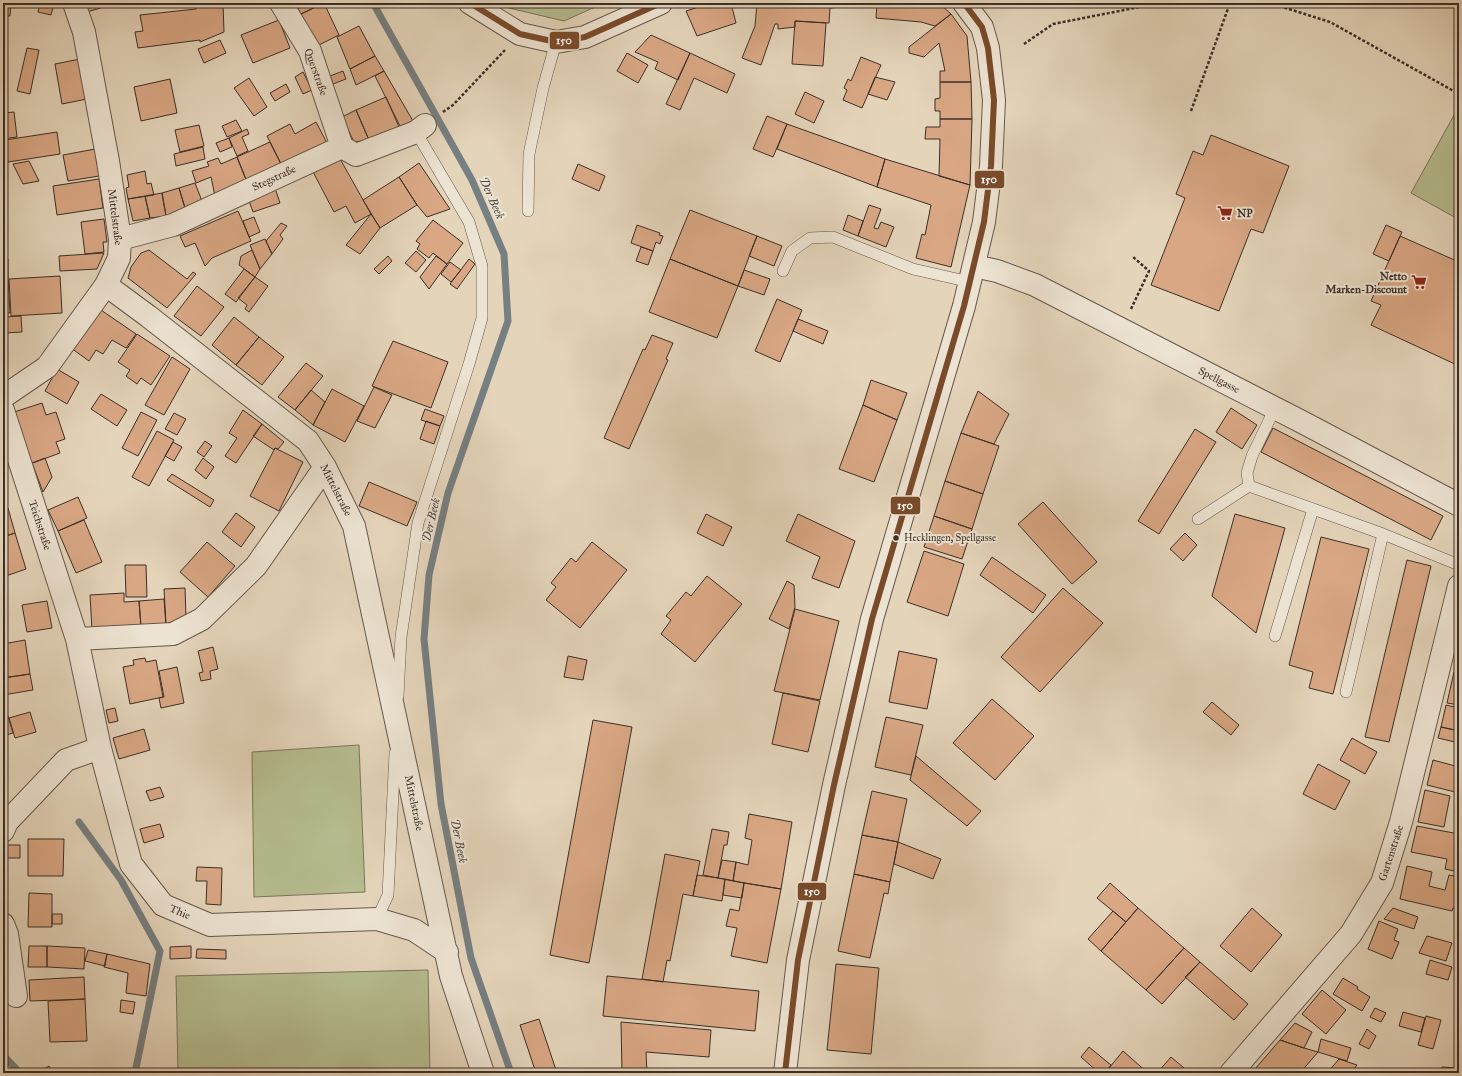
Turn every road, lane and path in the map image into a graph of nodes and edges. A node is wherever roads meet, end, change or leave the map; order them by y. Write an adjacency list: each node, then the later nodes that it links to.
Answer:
1 (74, 3): 18 (street, Mittelstraße)
2 (281, 3): 16 (street, Querstraße)
3 (470, 3): 9 (street)
4 (661, 3): 10 (street)
5 (964, 3): 21 (street)
6 (1160, 3): 11 (path)
7 (1230, 3): 14 (path)
8 (1270, 3): 12 (path)
9 (520, 34): 10 (street); 13 (path)
10 (556, 42): 17 (lane)
11 (1024, 44)
12 (1459, 94)
13 (453, 105)
14 (1191, 111)
15 (421, 128): 16 (street); 38 (lane)
16 (342, 147): 18 (street, Stegstraße)
17 (528, 211)
18 (120, 239): 22 (street, Mittelstraße)
19 (1132, 256): 23 (path)
20 (783, 271): 21 (lane)
21 (972, 274): 23 (street, Spellgasse); 46 (street)
22 (106, 285): 24 (street); 27 (street, Mittelstraße)
23 (1121, 329): 25 (street, Spellgasse)
24 (3, 397)
25 (1275, 408): 28 (lane); 29 (street, Spellgasse)
26 (3, 410): 36 (street, Teichstraße)
27 (325, 467): 36 (street); 38 (street, Mittelstraße)
28 (1249, 486): 30 (lane); 31 (lane)
29 (1459, 505)
30 (1313, 509): 32 (lane); 35 (lane)
31 (1198, 519)
32 (1383, 534): 33 (lane); 37 (lane)
33 (1459, 565)
34 (1459, 586): 47 (street, Gartenstraße)
35 (1275, 636)
36 (77, 639): 39 (street, Thie)
37 (1346, 692)
38 (397, 723): 41 (lane); 43 (street, Mittelstraße)
39 (100, 748): 40 (street); 41 (street, Thie)
40 (3, 831)
41 (377, 919): 43 (street, Thie)
42 (3, 924): 44 (street)
43 (447, 952): 45 (street, Mittelstraße)
44 (16, 996)
45 (484, 1073)
46 (784, 1073)
47 (1231, 1073)

